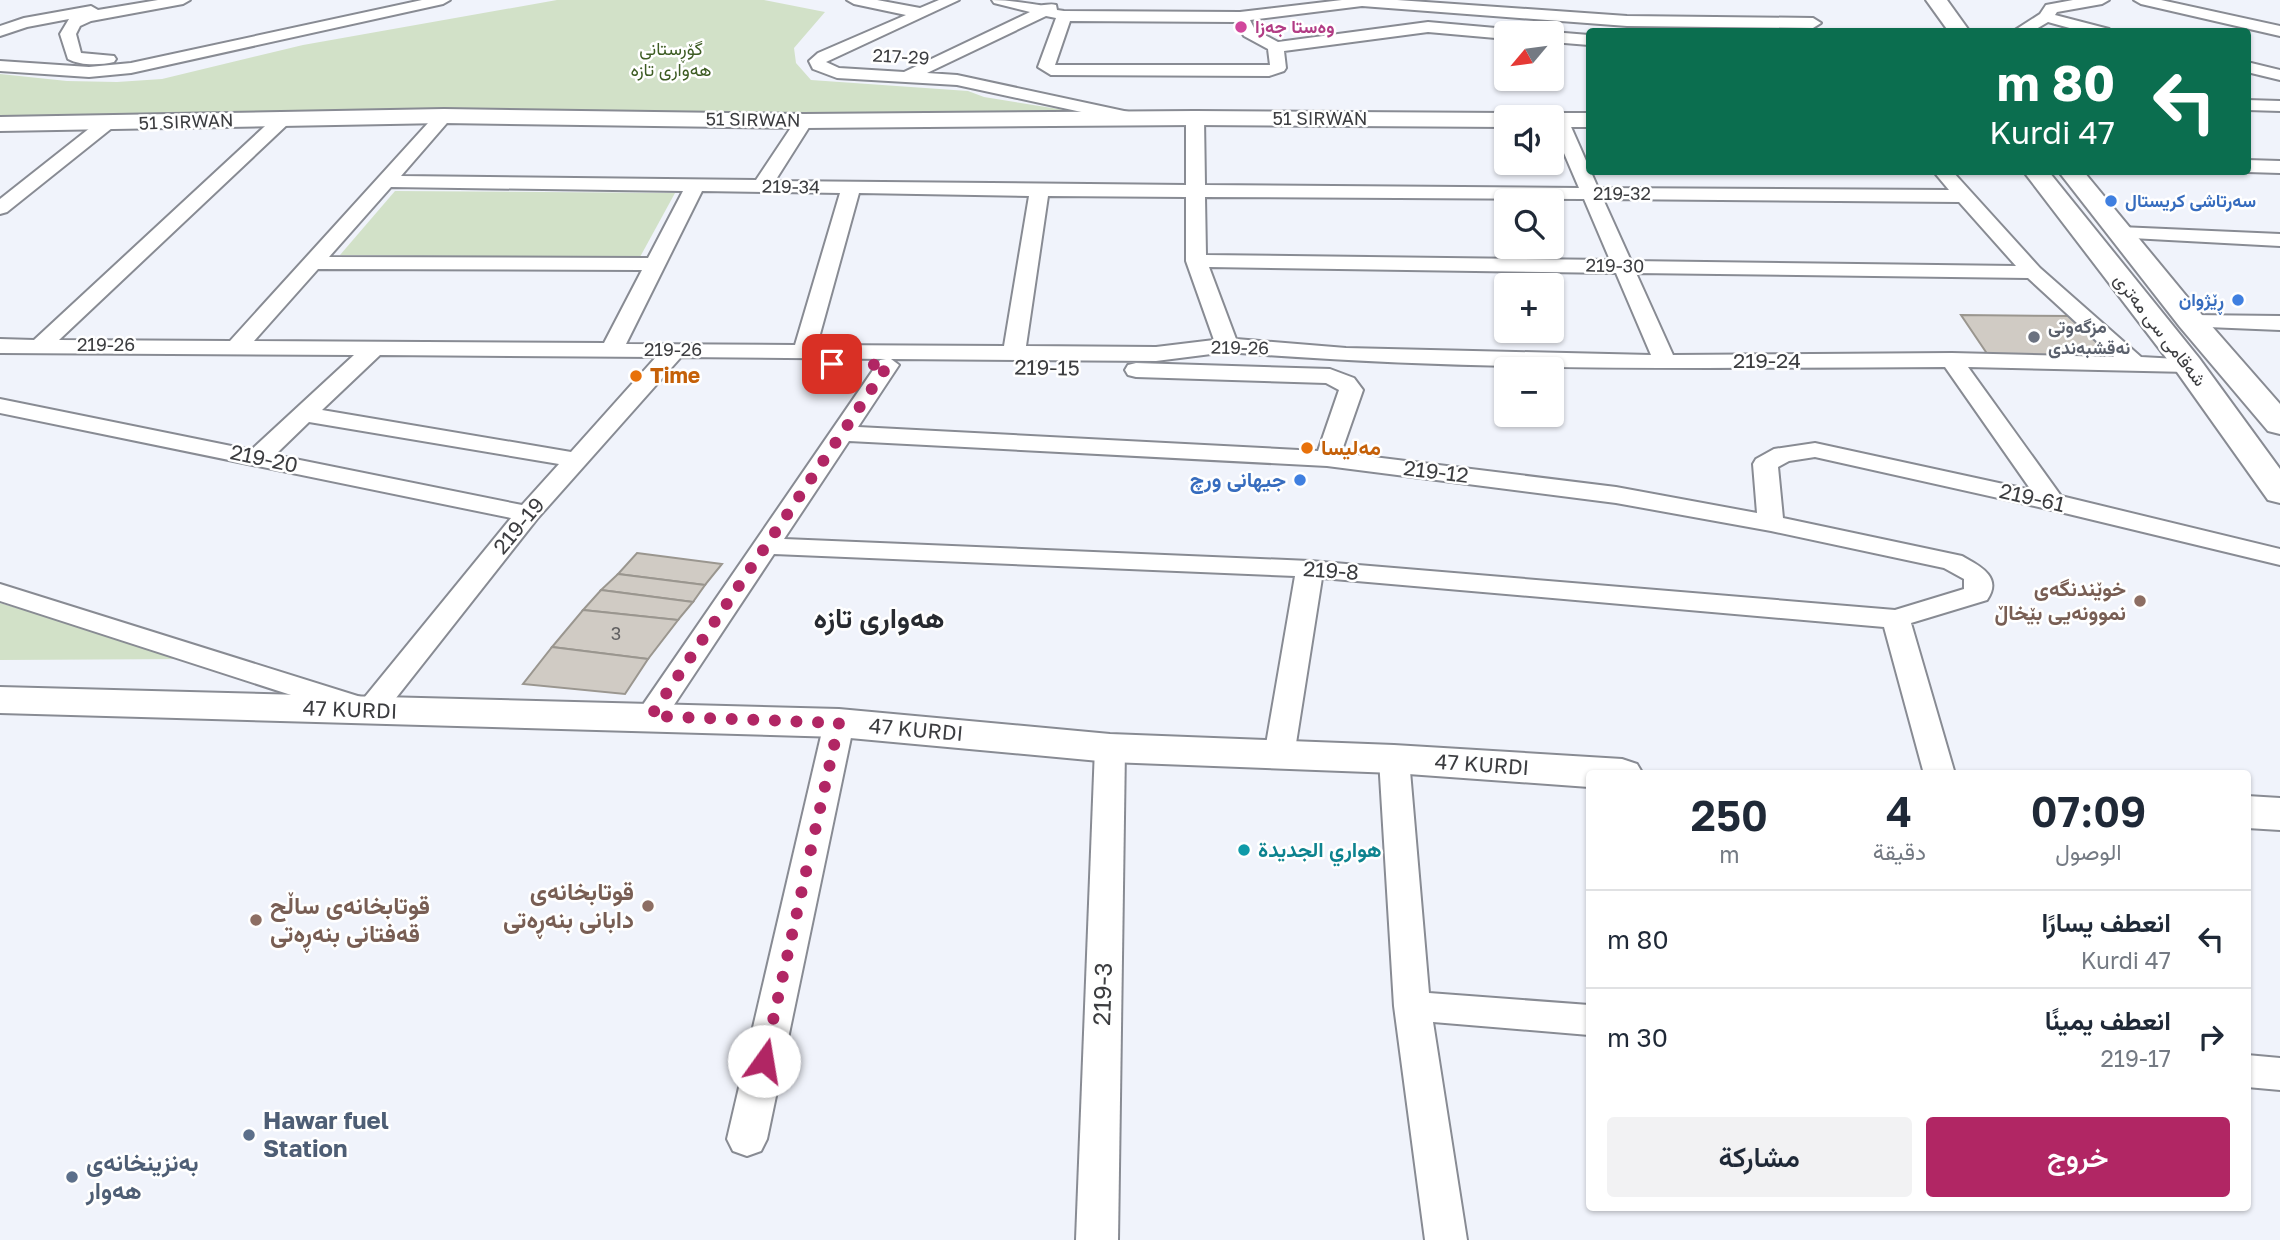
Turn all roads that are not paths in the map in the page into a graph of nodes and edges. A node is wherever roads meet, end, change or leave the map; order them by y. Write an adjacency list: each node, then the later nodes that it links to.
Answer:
1 (156, 0): 26 (street)
2 (183, 0): 33 (street)
3 (443, 0): 11 (street)
4 (854, 0): 16 (street)
5 (952, 0): 16 (street, 217-29)
6 (999, 0): 15 (street)
7 (1936, 0): 22 (main road)
8 (2102, 0): 14 (street)
9 (2141, 0): 20 (street)
10 (1370, 1): 13 (street); 21 (street)
11 (414, 2): 33 (street)
12 (1599, 5): 21 (street)
13 (1281, 6): 18 (street)
14 (2046, 9): 23 (street); 24 (street)
15 (1046, 11): 17 (street); 37 (street)
16 (921, 13): 37 (street, 217-29)
17 (1063, 16): 18 (street); 28 (street); 32 (street)
18 (1240, 17): 28 (street)
19 (1810, 17): 21 (street)
20 (2216, 17): 25 (street); 27 (street)
21 (1629, 26)
22 (1958, 28)
23 (2024, 28)
24 (2094, 28)
25 (2202, 28)
26 (0, 31)
27 (2280, 31)
28 (1249, 33): 32 (street)
29 (1494, 33): 32 (street)
30 (1564, 38): 31 (street)
31 (1586, 40)
32 (1276, 47)
33 (228, 48): 34 (street)
34 (0, 66)
35 (2251, 68): 36 (street)
36 (2280, 75)
37 (908, 76): 41 (street, 217-29)
38 (2251, 105): 39 (street)
39 (2280, 106)
40 (444, 116): 43 (main road, 51 SIRWAN); 47 (main road, 51 SIRWAN); 56 (street)
41 (1132, 118): 42 (main road, 51 SIRWAN); 47 (main road, 51 SIRWAN)
42 (1195, 118): 44 (main road, 51 SIRWAN); 61 (street)
43 (283, 119): 49 (main road, 51 SIRWAN); 74 (street)
44 (1494, 120)
45 (1564, 120): 46 (main road)
46 (1586, 120)
47 (804, 121): 58 (street)
48 (0, 124): 49 (main road, 51 SIRWAN)
49 (106, 124): 64 (street)
50 (1564, 137): 62 (street)
51 (2251, 166): 52 (street)
52 (2280, 167)
53 (1946, 175): 63 (street)
54 (2038, 175): 88 (main road, شەقامی سی مەتری)
55 (2073, 175): 65 (main road, شەقامی سی مەتری)
56 (386, 181): 57 (street, 219-34); 68 (street)
57 (695, 186): 58 (street, 219-34); 69 (street)
58 (762, 186): 59 (street, 219-34)
59 (851, 188): 60 (street, 219-34); 80 (street)
60 (1039, 190): 61 (street, 219-34); 81 (street)
61 (1195, 191): 62 (street, 219-32); 67 (street)
62 (1591, 194): 63 (street, 219-32); 70 (street)
63 (1964, 197): 71 (street)
64 (0, 208)
65 (2120, 233): 66 (street); 72 (main road, شەقامی سی مەتری)
66 (2280, 240)
67 (1196, 261): 70 (street, 219-30); 75 (street)
68 (312, 263): 69 (street); 77 (street)
69 (655, 264): 79 (street)
70 (1623, 267): 71 (street, 219-30); 85 (street)
71 (2034, 272): 86 (street)
72 (2191, 321): 73 (street); 91 (main road, شەقامی سی مەتری)
73 (2280, 323)
74 (42, 344): 76 (street, 219-26); 77 (street, 219-26)
75 (1227, 345): 81 (street, 219-26); 82 (street, 219-26)
76 (0, 346)
77 (238, 346): 78 (street, 219-26)
78 (376, 347): 79 (street, 219-26); 90 (street)
79 (612, 349): 83 (street, 219-26)
80 (804, 351): 81 (street, 219-26); 83 (street, 219-26)
81 (1014, 352)
82 (1346, 355): 85 (street, 219-24)
83 (670, 356): 87 (street, 219-15); 95 (street, 219-19)
84 (1952, 360): 85 (street, 219-24); 86 (street, 219-24); 97 (street)
85 (1665, 362)
86 (2134, 363): 88 (street, 219-24)
87 (888, 365): 92 (street); 94 (street, 219-15)
88 (2188, 365): 96 (main road, شەقامی سی مەتری)
89 (0, 406): 93 (street, 219-20)
90 (303, 414): 93 (street); 95 (street)
91 (2280, 424)
92 (842, 433): 94 (street, 219-12); 100 (street)
93 (257, 458): 98 (street, 219-20)
94 (1328, 459): 99 (street, 219-12)
95 (577, 460): 98 (street, 219-19)
96 (2280, 493)
97 (2052, 502): 99 (street, 219-61); 101 (street, 219-61)
98 (528, 514): 106 (street, 219-19)
99 (1771, 523): 104 (street, 219-12)
100 (765, 546): 102 (street, 219-8); 107 (street)
101 (2280, 557)
102 (1310, 569): 104 (street, 219-8); 110 (street)
103 (0, 592): 106 (street)
104 (1896, 619): 112 (street)
105 (0, 701): 106 (main road, 47 KURDI)
106 (370, 710): 107 (main road, 47 KURDI)
107 (651, 716): 108 (main road, 47 KURDI)
108 (839, 723): 109 (main road, 47 KURDI); 120 (street)
109 (1110, 748): 110 (main road, 47 KURDI); 121 (street, 219-3)
110 (1279, 756): 111 (main road, 47 KURDI)
111 (1394, 759): 113 (main road, 47 KURDI); 116 (street)
112 (1939, 770)
113 (1586, 772)
114 (2251, 812): 115 (main road)
115 (2280, 814)
116 (1412, 1006): 117 (street); 122 (street)
117 (1586, 1020)
118 (2251, 1071): 119 (street)
119 (2280, 1074)
120 (747, 1139)
121 (1097, 1240)
122 (1446, 1240)

